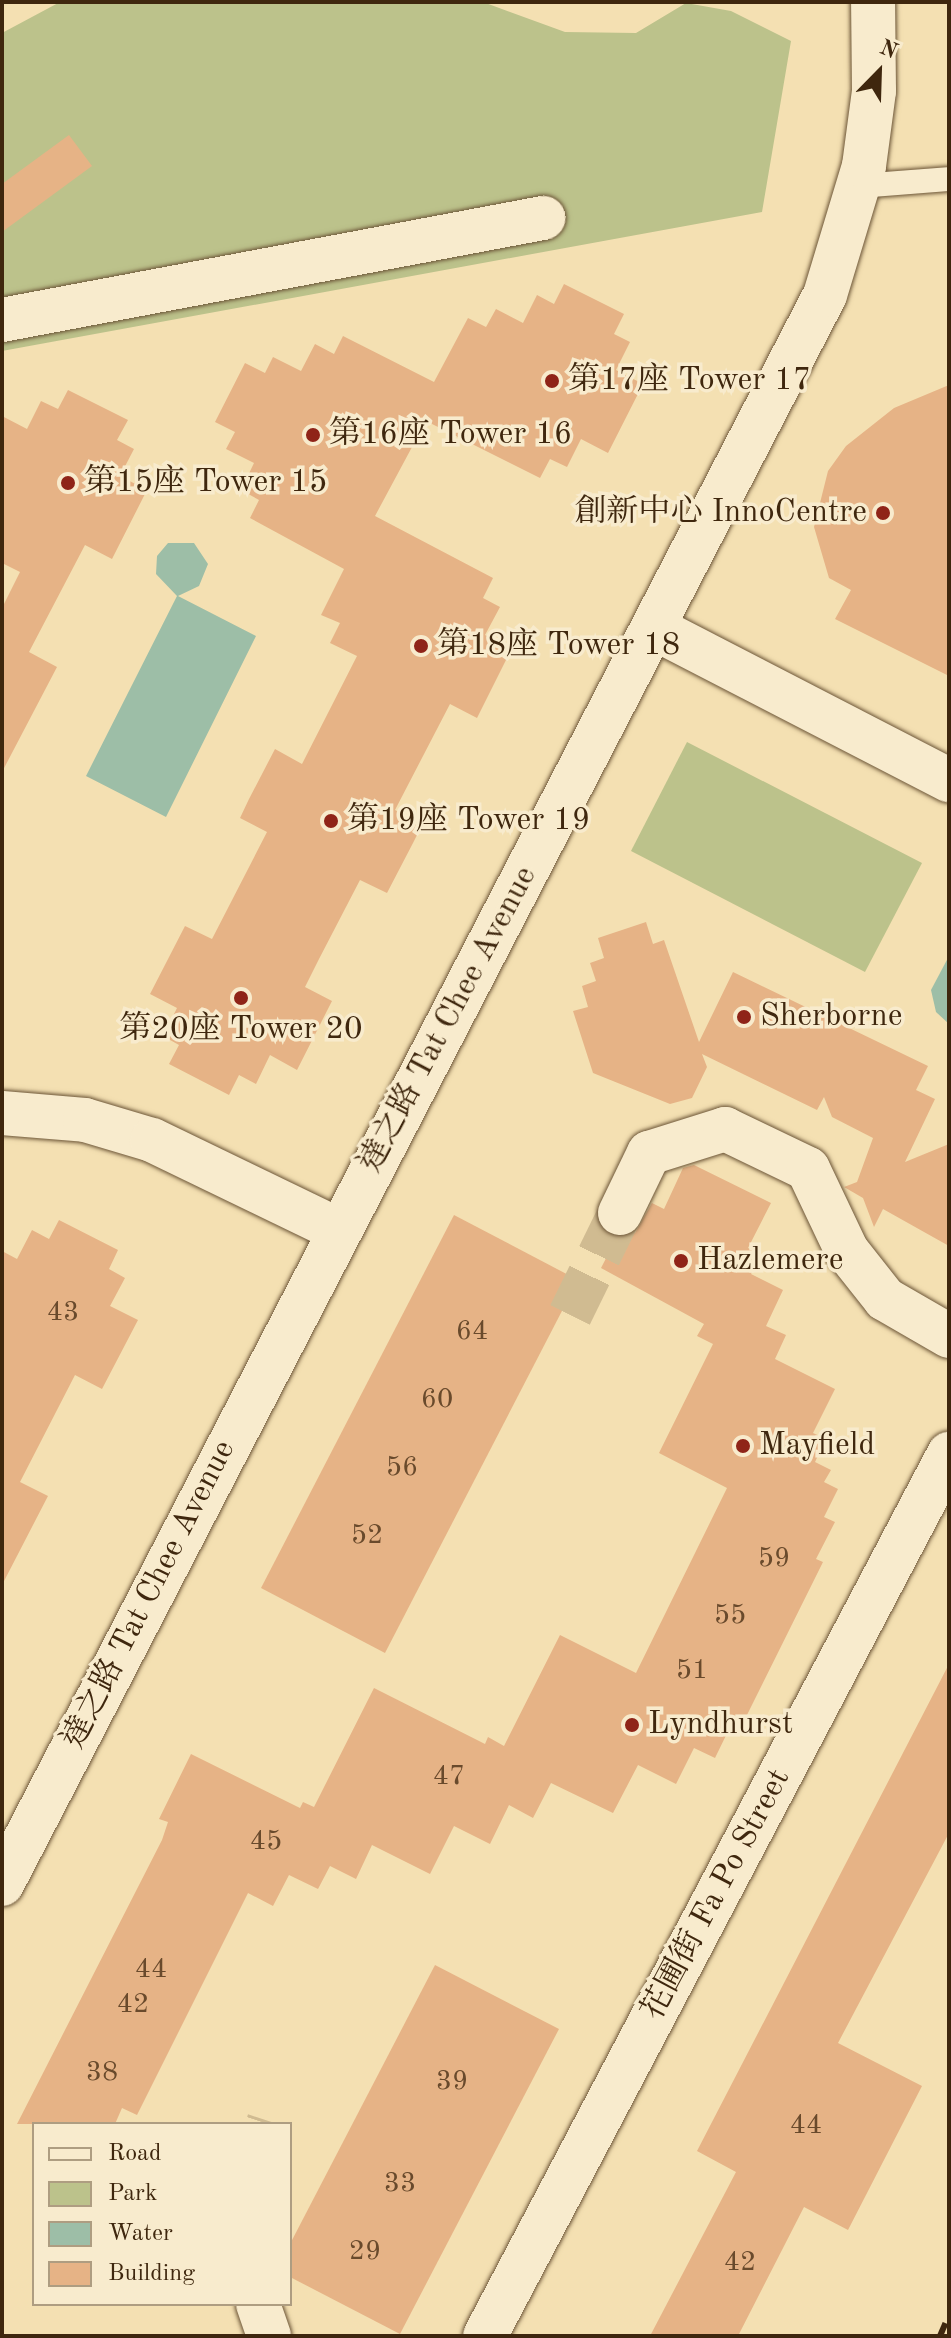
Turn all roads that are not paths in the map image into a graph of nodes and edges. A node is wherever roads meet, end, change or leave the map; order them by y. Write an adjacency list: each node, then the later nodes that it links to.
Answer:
1 (873, 2): 3 (street, 達之路 Tat Chee Avenue)
2 (949, 179): 3 (lane)
3 (858, 186): 6 (street, 達之路 Tat Chee Avenue)
4 (543, 218): 5 (street)
5 (2, 320)
6 (656, 629): 7 (street); 10 (street, 達之路 Tat Chee Avenue)
7 (949, 780)
8 (2, 1113): 10 (street)
9 (620, 1213): 11 (street)
10 (338, 1230): 13 (street, 達之路 Tat Chee Avenue)
11 (949, 1336)
12 (949, 1454): 16 (street, 花圃街 Fa Po Street)
13 (2, 1884)
14 (259, 2306): 15 (street)
15 (269, 2336)
16 (485, 2336)

